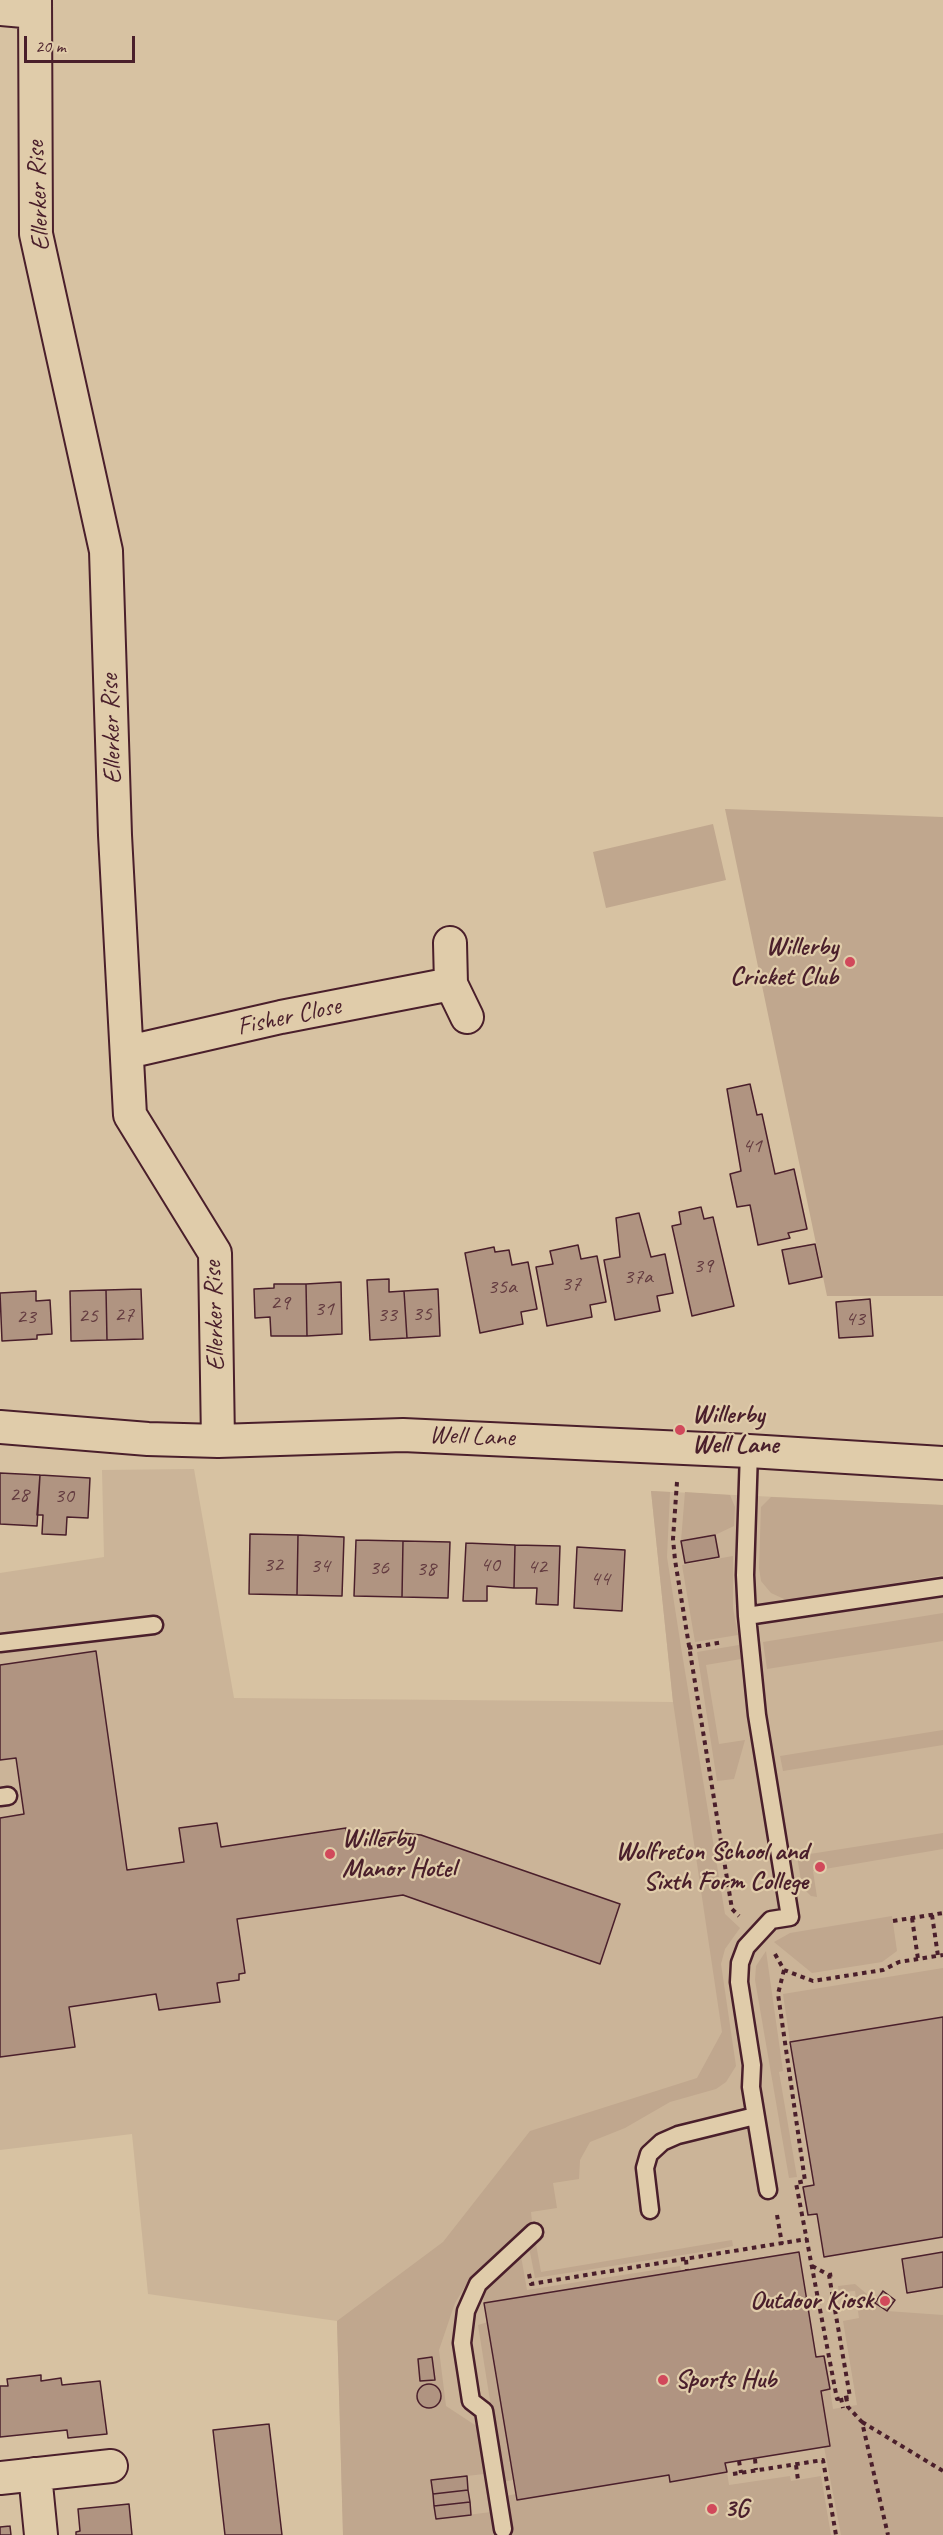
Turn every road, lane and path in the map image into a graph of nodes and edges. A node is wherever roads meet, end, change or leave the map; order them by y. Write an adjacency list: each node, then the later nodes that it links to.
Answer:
1 (35, 6): 2 (street); 6 (street, Ellerker Rise)
2 (0, 9)
3 (450, 943): 4 (street)
4 (451, 984): 5 (street); 6 (street, Fisher Close)
5 (467, 1017)
6 (128, 1052): 8 (street, Ellerker Rise)
7 (0, 1427): 8 (street, Well Lane)
8 (218, 1441): 9 (street, Well Lane)
9 (675, 1448): 10 (street, Well Lane); 17 (path)
10 (749, 1451): 11 (street, Well Lane); 13 (lane)
11 (943, 1463)
12 (943, 1587): 13 (lane)
13 (747, 1616): 27 (lane)
14 (154, 1625): 16 (lane)
15 (728, 1641): 17 (path)
16 (0, 1643)
17 (688, 1648): 21 (path)
18 (943, 1913): 19 (path)
19 (932, 1915): 20 (path); 24 (path)
20 (912, 1918): 22 (path); 25 (path)
21 (745, 1921)
22 (892, 1921)
23 (770, 1946): 26 (path)
24 (941, 1955): 25 (path)
25 (918, 1959): 26 (path)
26 (784, 1970): 31 (path)
27 (755, 2116): 28 (lane); 29 (lane)
28 (768, 2190)
29 (651, 2210)
30 (529, 2237): 32 (path); 53 (lane)
31 (807, 2240): 32 (path); 33 (path)
32 (686, 2260): 34 (path)
33 (812, 2266): 36 (path); 37 (path)
34 (687, 2270)
35 (836, 2274): 36 (path)
36 (829, 2275): 39 (path)
37 (832, 2371): 38 (path); 39 (path)
38 (827, 2372)
39 (844, 2398): 40 (path); 41 (path)
40 (843, 2408)
41 (862, 2422): 47 (path); 56 (path)
42 (755, 2459): 46 (path)
43 (739, 2461): 48 (path)
44 (796, 2465): 46 (path); 52 (path); 55 (path)
45 (111, 2466): 49 (street)
46 (756, 2470): 48 (path)
47 (943, 2471)
48 (741, 2473): 50 (path)
49 (34, 2474): 51 (street); 54 (street)
50 (733, 2474)
51 (0, 2478)
52 (798, 2480)
53 (503, 2529)
54 (41, 2535)
55 (836, 2535)
56 (888, 2535)

